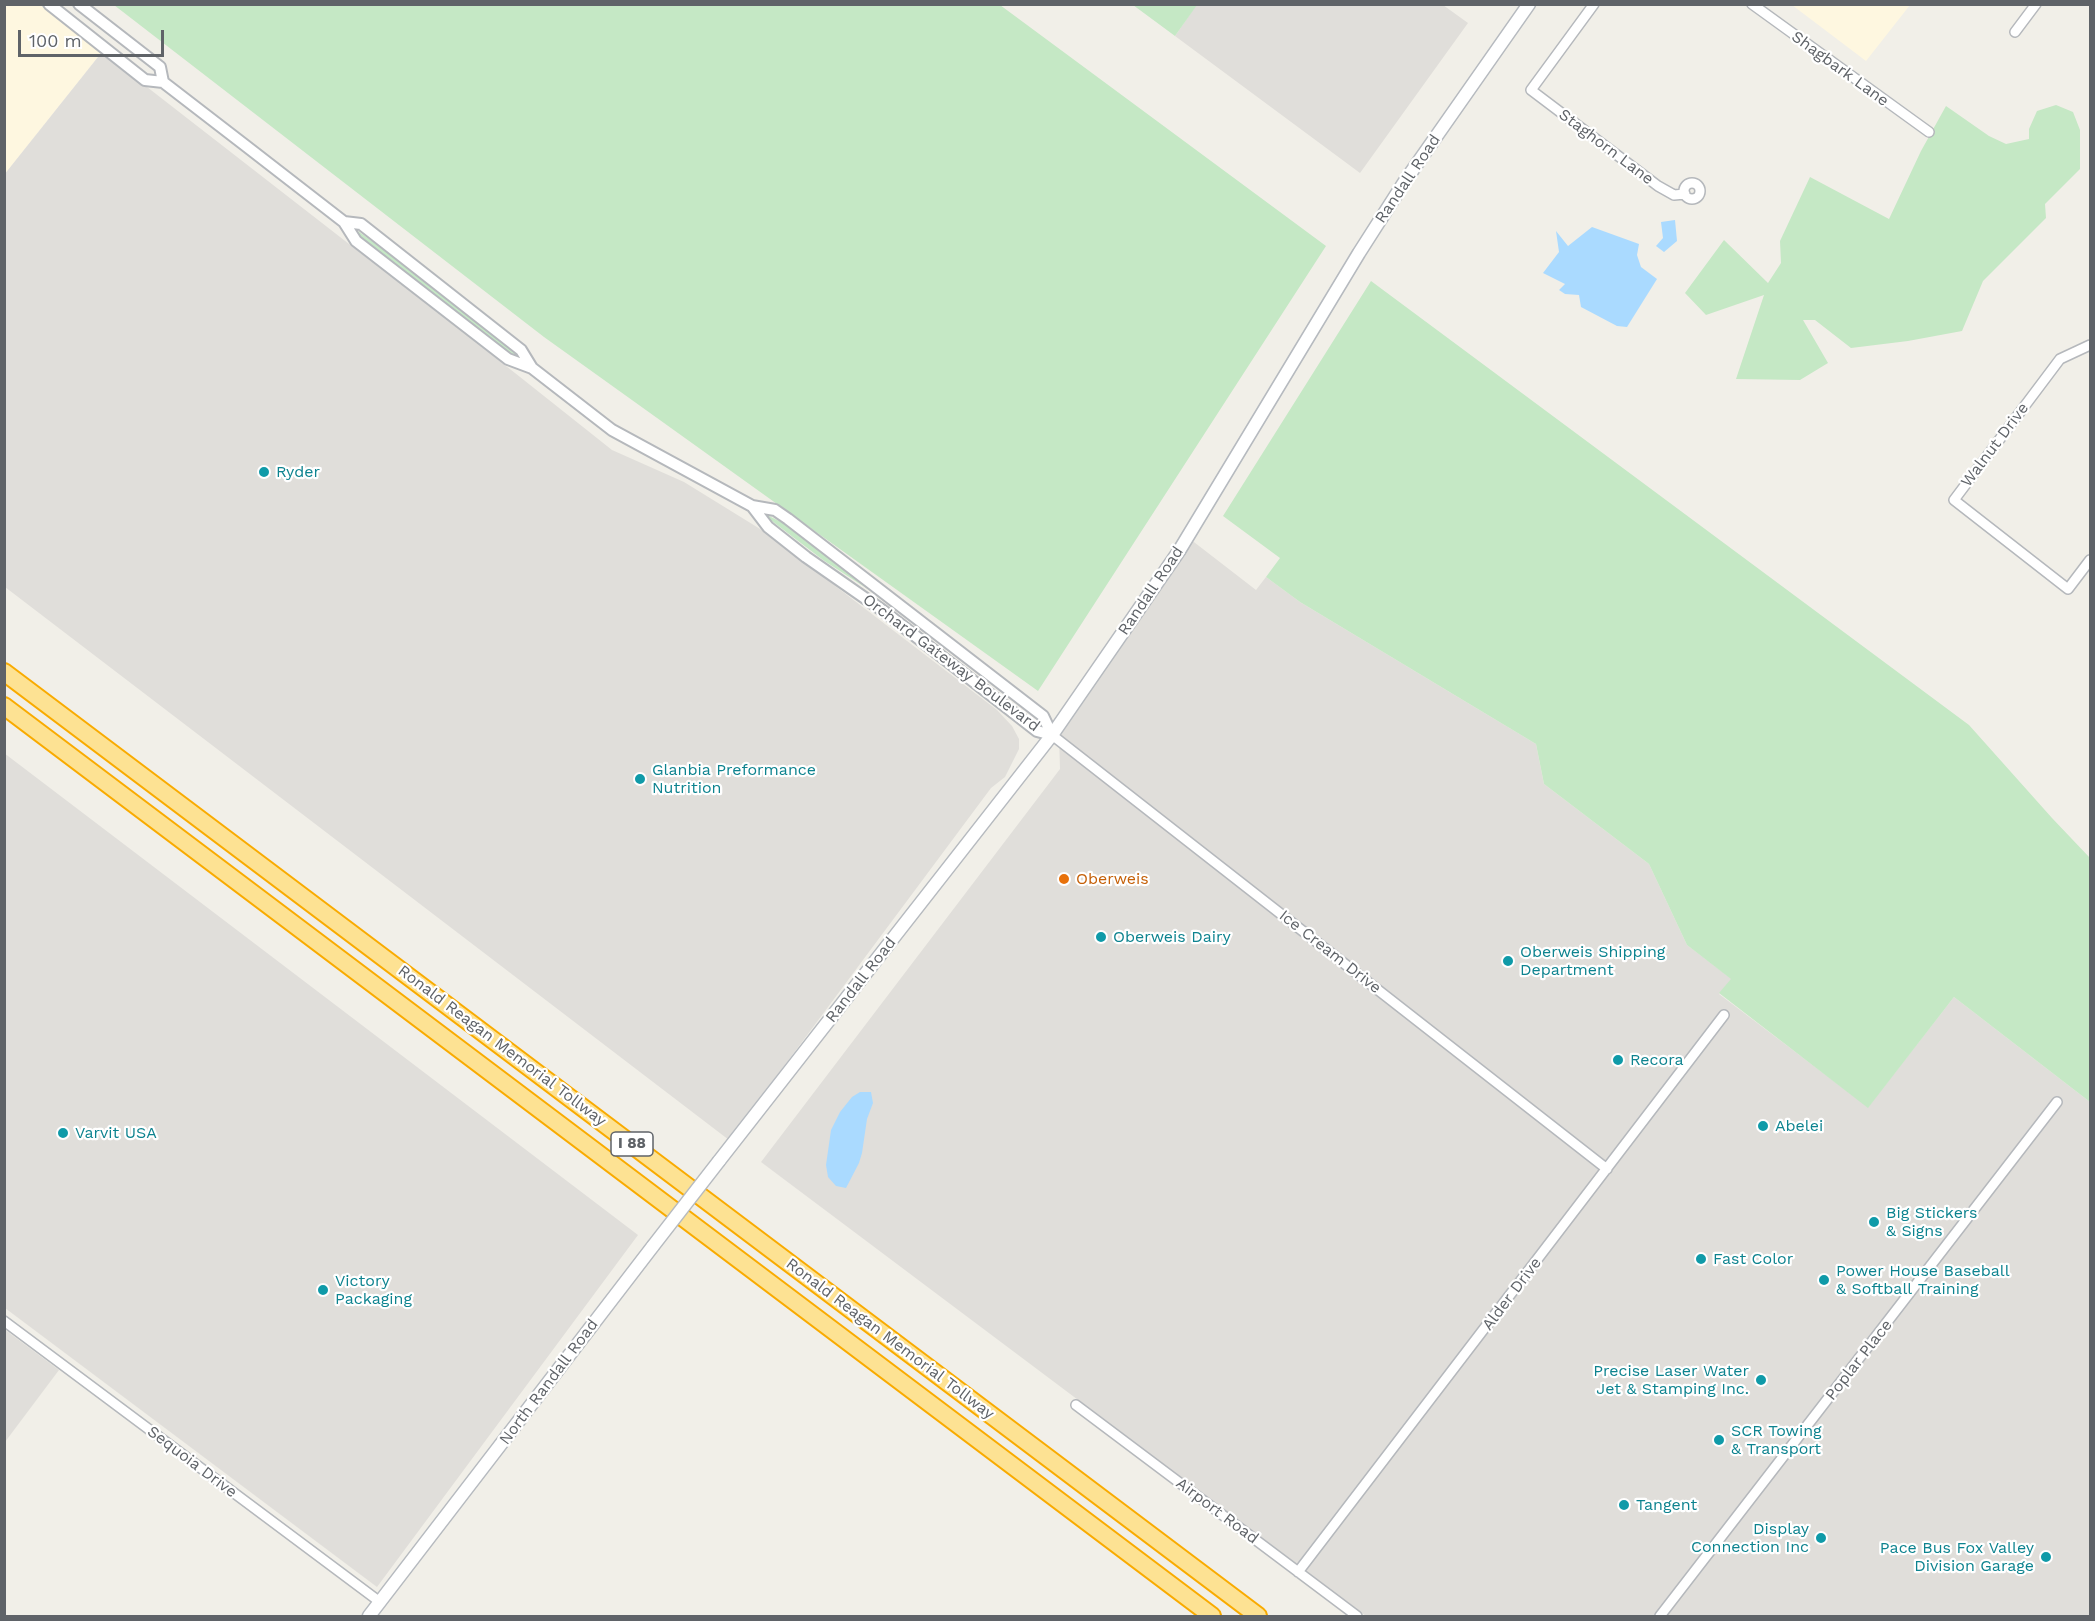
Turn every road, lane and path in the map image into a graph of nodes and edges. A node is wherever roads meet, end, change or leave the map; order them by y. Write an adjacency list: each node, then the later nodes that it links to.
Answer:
1 (49, 4): 8 (street, Orchard Gateway Boulevard)
2 (79, 4): 8 (street, Orchard Gateway Boulevard)
3 (1528, 4): 18 (main road, Randall Road)
4 (1752, 4): 9 (street, Shagbark Lane)
5 (2036, 4): 7 (street)
6 (1593, 5): 10 (street, Staghorn Lane)
7 (2015, 32)
8 (163, 82): 11 (street, Orchard Gateway Boulevard)
9 (1929, 132)
10 (1685, 194)
11 (344, 222): 13 (street, Orchard Gateway Boulevard); 13 (street, Orchard Gateway Boulevard)
12 (2091, 345): 15 (street, Walnut Drive)
13 (532, 368): 14 (street, Orchard Gateway Boulevard)
14 (752, 506): 18 (street, Orchard Gateway Boulevard); 18 (street, Orchard Gateway Boulevard)
15 (2091, 560)
16 (4, 672): 29 (highway, Ronald Reagan Memorial Tollway / I 88)
17 (4, 706): 28 (highway, Ronald Reagan Memorial Tollway / I 88)
18 (1052, 735): 21 (main road, Randall Road); 22 (street, Ice Cream Drive)
19 (1724, 1015): 22 (street, Alder Drive)
20 (2057, 1102): 31 (street, Poplar Place)
21 (730, 1147): 26 (main road, North Randall Road, bridge)
22 (1607, 1169): 25 (street, Alder Drive)
23 (4, 1321): 26 (street, Sequoia Drive)
24 (1076, 1405): 25 (street, Airport Road)
25 (1298, 1572): 30 (street, Airport Road)
26 (380, 1602): 27 (main road, North Randall Road)
27 (369, 1617)
28 (1212, 1617)
29 (1258, 1617)
30 (1357, 1617)
31 (1660, 1617)

